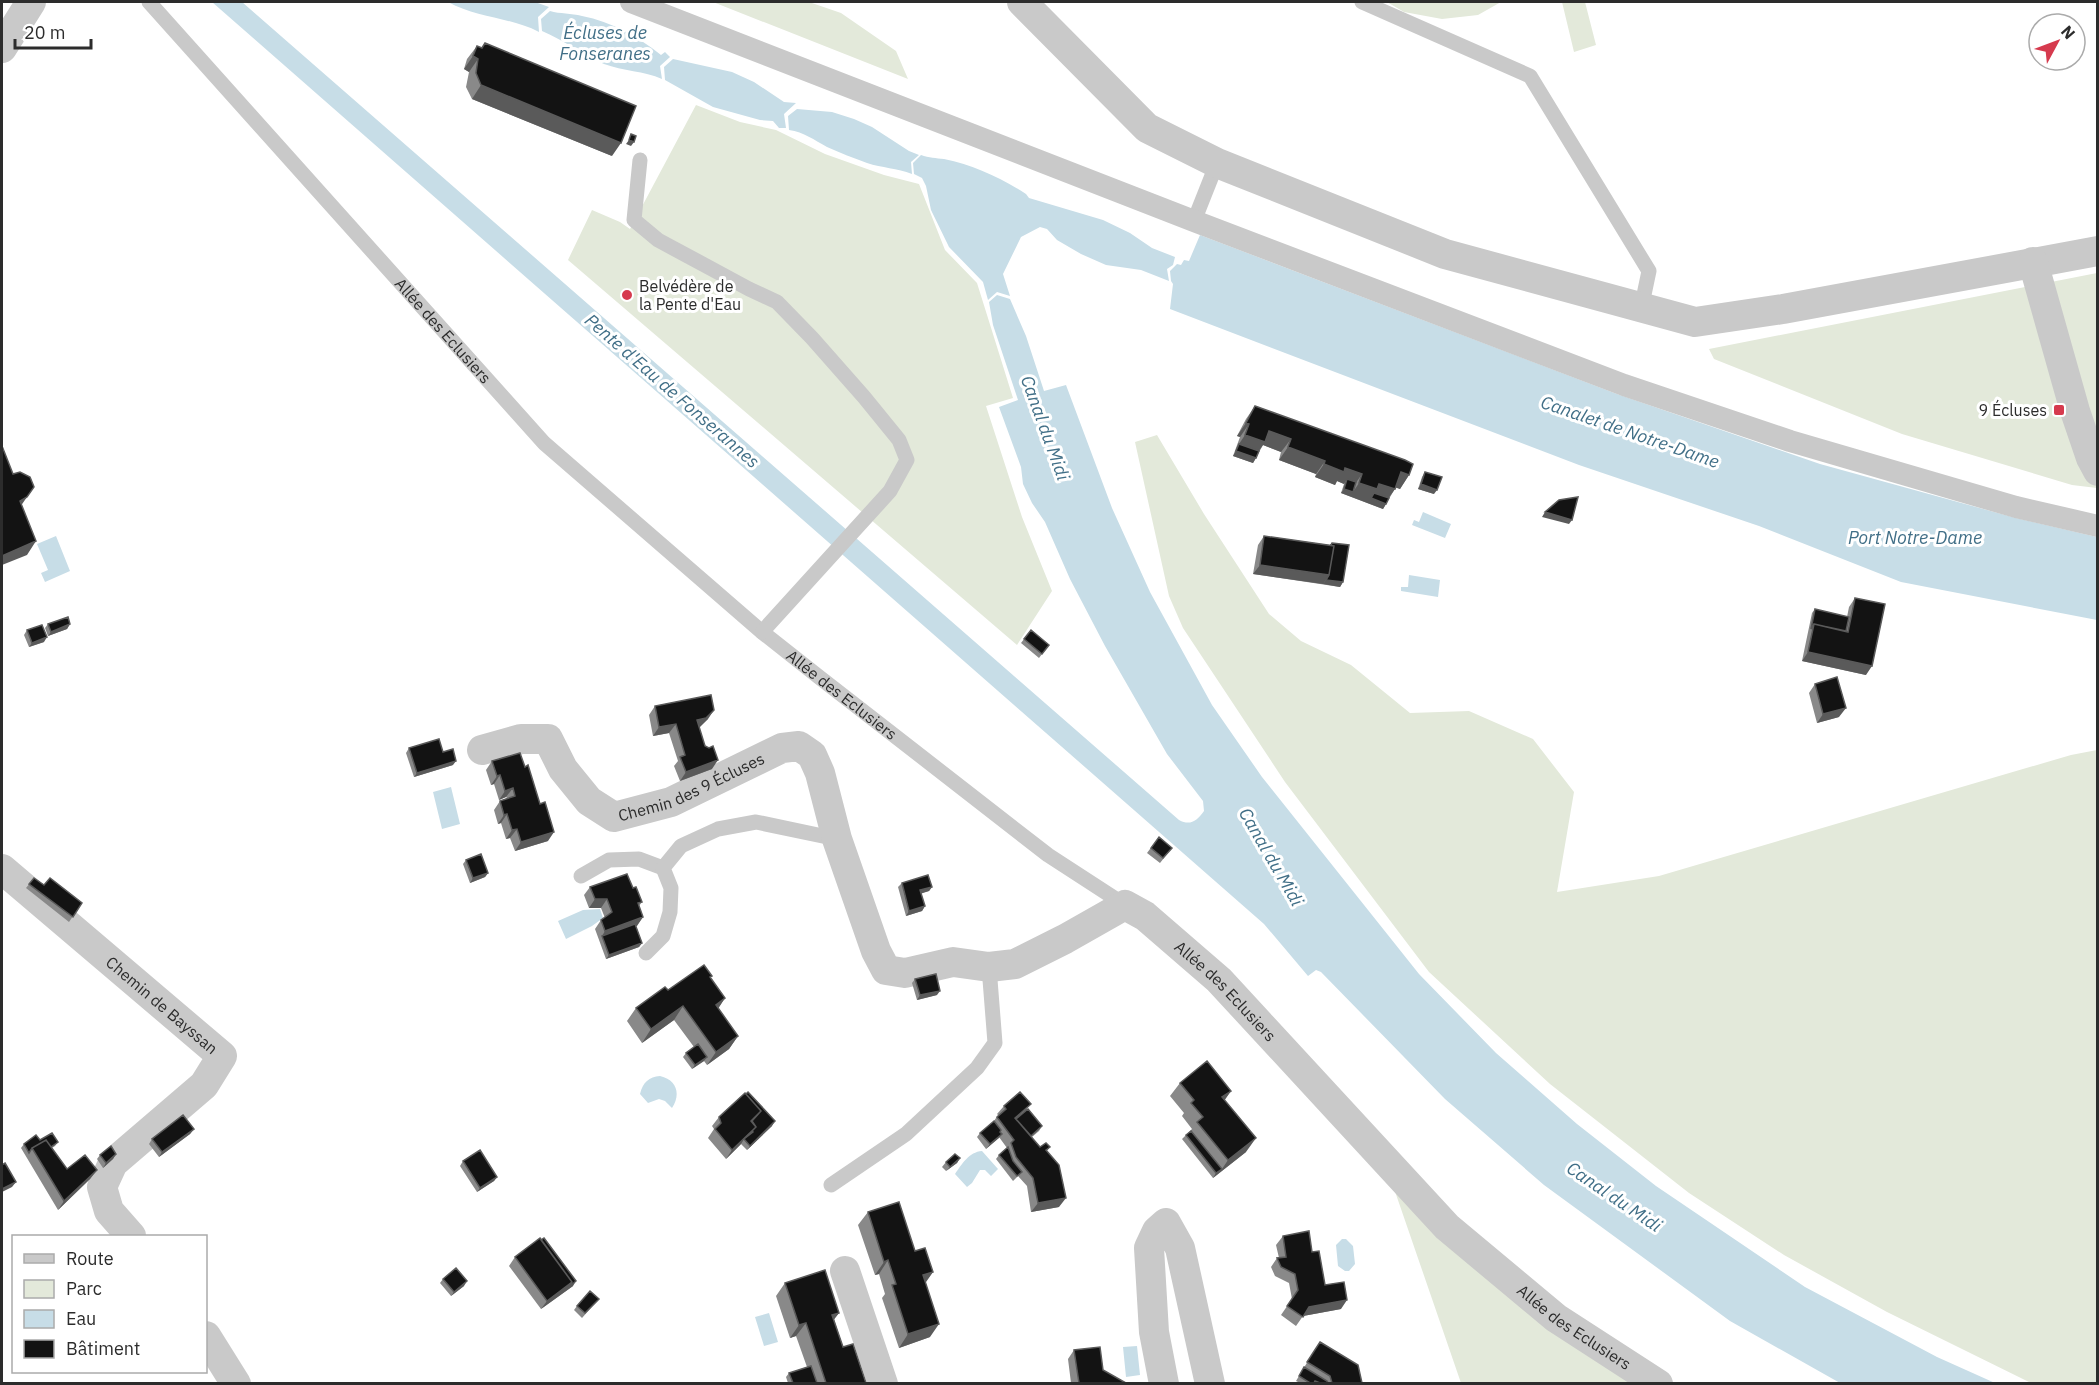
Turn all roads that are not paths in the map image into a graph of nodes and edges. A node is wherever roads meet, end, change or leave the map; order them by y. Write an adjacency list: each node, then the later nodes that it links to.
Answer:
1 (31, 2): 6 (street)
2 (149, 2): 15 (lane, Allée des Eclusiers)
3 (631, 2): 9 (street)
4 (1022, 2): 8 (street)
5 (1362, 2): 12 (lane)
6 (2, 48)
7 (640, 160): 15 (lane)
8 (1217, 163): 9 (lane); 12 (street)
9 (1194, 221): 14 (street)
10 (2097, 251): 11 (street)
11 (2033, 262): 12 (street); 13 (street)
12 (1641, 309)
13 (2097, 471)
14 (2097, 526)
15 (762, 632): 21 (lane, Allée des Eclusiers)
16 (482, 750): 17 (street, Chemin des 9 Écluses)
17 (837, 839): 18 (lane); 23 (street, Chemin des 9 Écluses)
18 (663, 868): 20 (lane); 22 (lane)
19 (2, 869): 25 (street, Chemin de Bayssan)
20 (581, 876)
21 (1125, 905): 23 (street, Chemin des 9 Écluses); 32 (street, Allée des Eclusiers)
22 (646, 953)
23 (989, 967): 24 (lane)
24 (831, 1185)
25 (130, 1235)
26 (845, 1271): 29 (street)
27 (207, 1338): 28 (street)
28 (236, 1383)
29 (883, 1383)
30 (1164, 1383): 31 (street)
31 (1210, 1383)
32 (1659, 1383)

